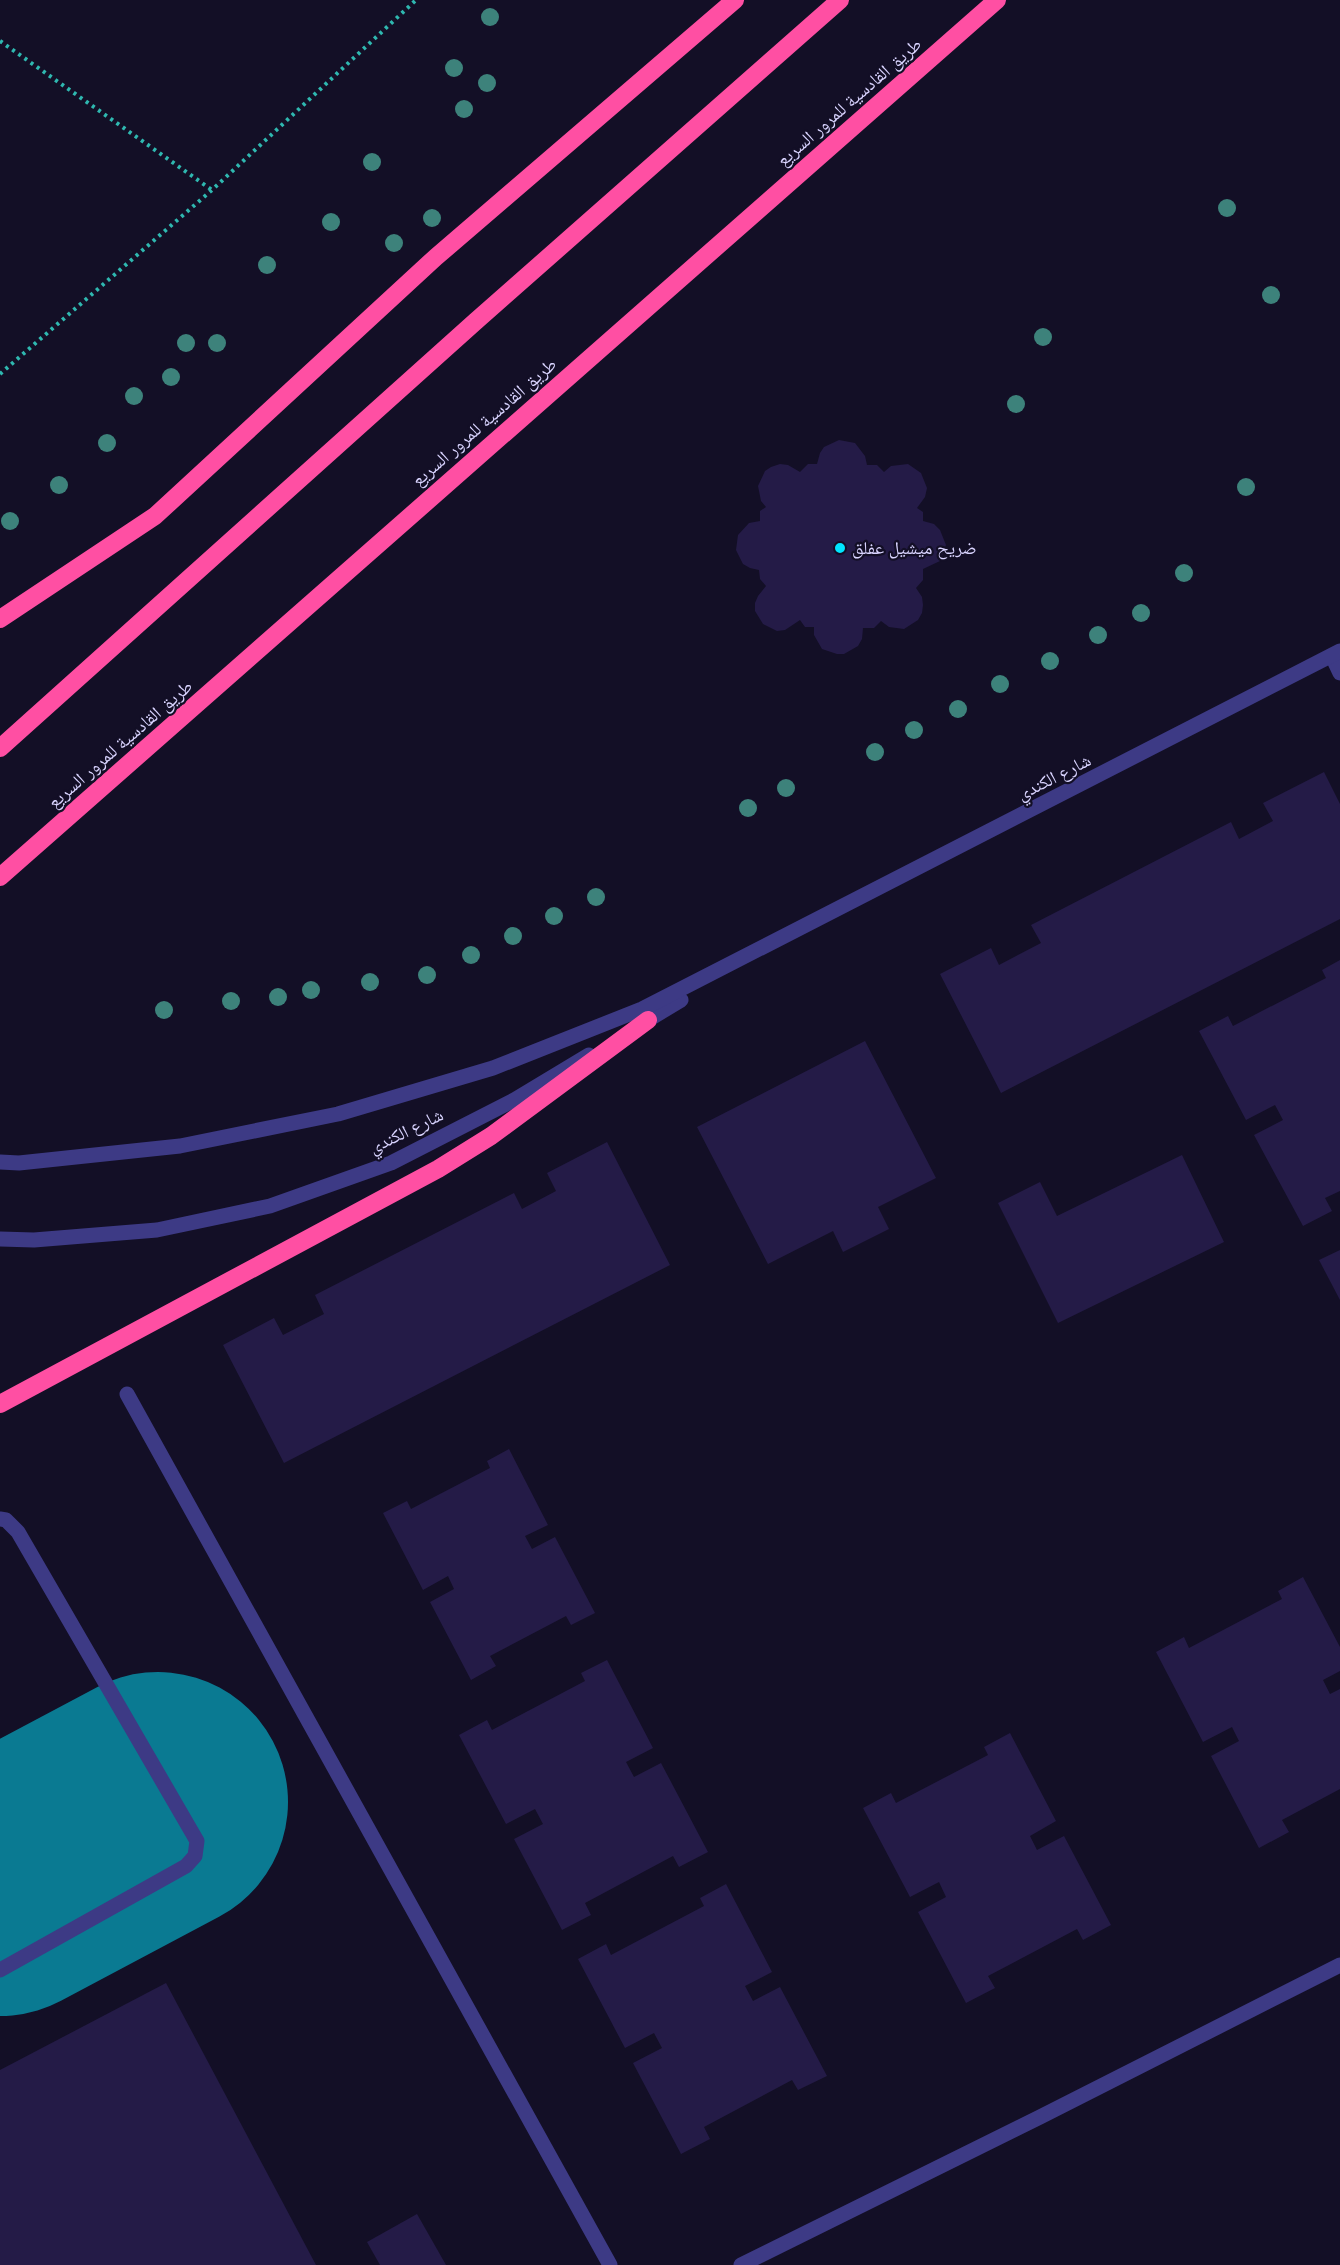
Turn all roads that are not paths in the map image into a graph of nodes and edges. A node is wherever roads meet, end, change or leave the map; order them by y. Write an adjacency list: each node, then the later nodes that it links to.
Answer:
1 (735, 0): 4 (highway)
2 (840, 0): 7 (highway)
3 (997, 0): 8 (highway, طريق القادسية للمرور السريع)
4 (0, 619)
5 (1336, 654): 6 (street); 9 (street, شارع الكندي)
6 (1340, 673)
7 (0, 748)
8 (0, 877)
9 (787, 936): 10 (street, شارع الكندي); 11 (street, شارع الكندي)
10 (648, 1020): 12 (street, شارع الكندي); 14 (highway)
11 (0, 1162)
12 (0, 1239)
13 (127, 1394): 18 (street)
14 (0, 1404)
15 (0, 1519): 17 (street)
16 (1340, 1965): 19 (street)
17 (0, 1970)
18 (610, 2265)
19 (741, 2265)

